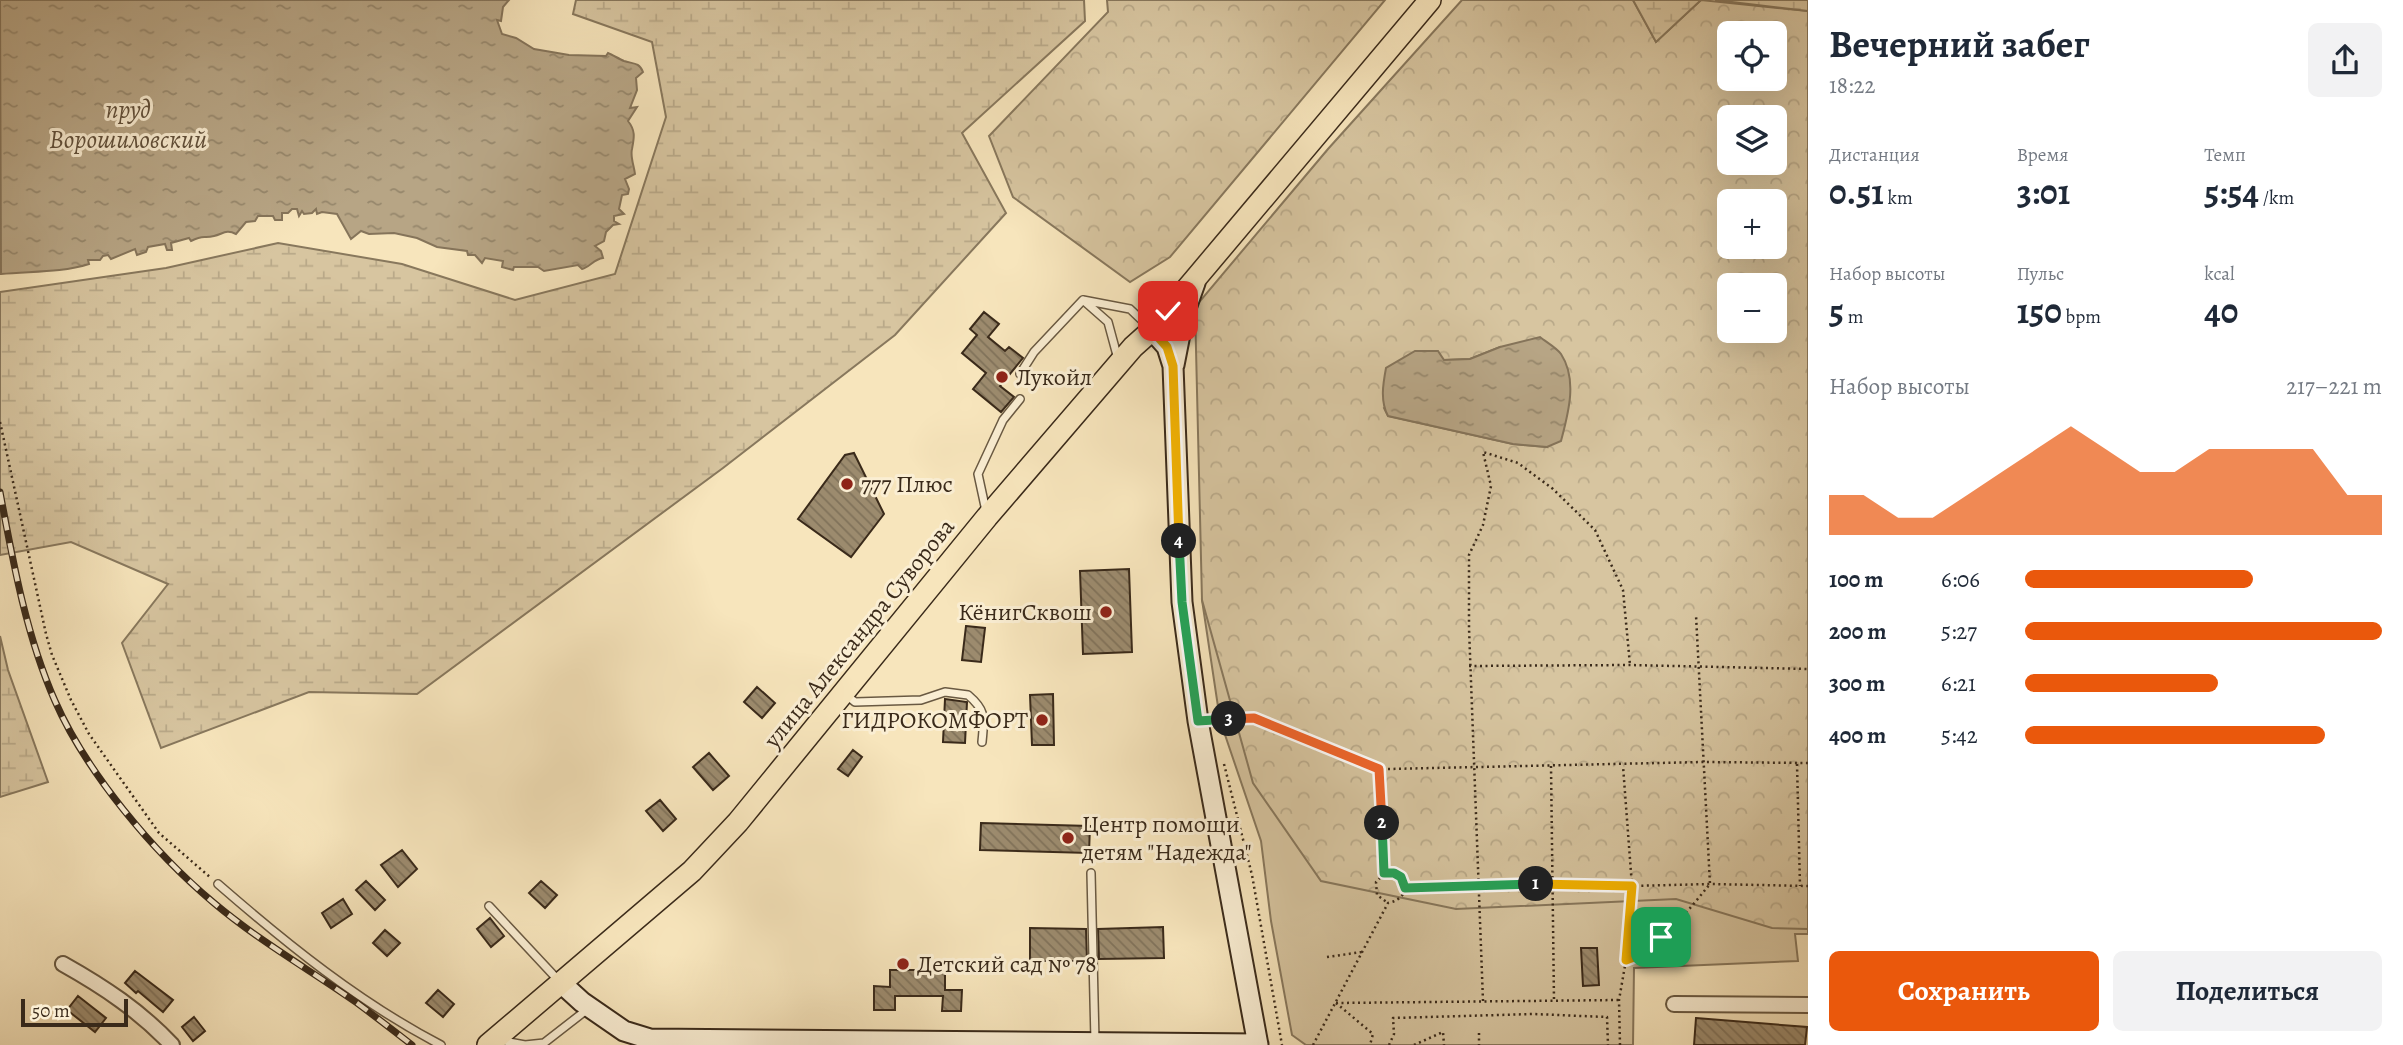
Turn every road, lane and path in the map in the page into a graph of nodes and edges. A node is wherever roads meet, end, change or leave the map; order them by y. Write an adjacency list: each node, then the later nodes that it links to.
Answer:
1 (1430, 0): 2 (main road, улица Александра Суворова)
2 (1196, 278): 4 (main road, улица Александра Суворова); 6 (main road)
3 (1083, 300): 4 (lane); 5 (lane); 7 (lane)
4 (1152, 330): 5 (main road, улица Александра Суворова); 6 (main road)
5 (1119, 363): 10 (main road, улица Александра Суворова)
6 (1173, 366): 17 (main road)
7 (1020, 374)
8 (1020, 399): 10 (lane)
9 (0, 422): 30 (path)
10 (987, 517): 16 (main road, улица Александра Суворова)
11 (1696, 615): 14 (path)
12 (1630, 665): 13 (path); 13 (path); 14 (path)
13 (1469, 666): 25 (path)
14 (1698, 666): 15 (path); 20 (path)
15 (1808, 669)
16 (844, 694): 18 (lane); 43 (main road, улица Александра Суворова)
17 (1198, 721): 26 (lane); 60 (main road)
18 (982, 742)
19 (1221, 755): 61 (path)
20 (1703, 762): 21 (path); 23 (path); 31 (path)
21 (1797, 764): 22 (path); 33 (path)
22 (1808, 764)
23 (1623, 765): 24 (path); 32 (path)
24 (1551, 766): 25 (path); 29 (path)
25 (1473, 767): 26 (path); 35 (path)
26 (1379, 769): 28 (path)
27 (1091, 873): 55 (lane)
28 (1384, 873): 36 (path); 37 (path)
29 (1552, 883): 32 (path); 35 (path); 44 (path)
30 (218, 884): 58 (lane)
31 (1710, 884): 32 (path); 33 (path); 41 (path)
32 (1632, 886): 41 (path)
33 (1800, 886): 34 (path)
34 (1808, 886)
35 (1478, 887): 36 (path); 46 (path)
36 (1405, 888): 37 (path)
37 (1388, 903): 39 (path)
38 (489, 905): 43 (lane)
39 (1362, 952): 40 (path); 47 (path)
40 (1327, 957)
41 (1626, 960): 45 (path)
42 (64, 964): 57 (street)
43 (560, 982): 50 (main road); 52 (main road, улица Александра Суворова)
44 (1554, 1000): 45 (path); 46 (path)
45 (1619, 1000): 69 (path)
46 (1483, 1001): 47 (path)
47 (1336, 1003): 62 (path); 63 (path)
48 (1674, 1004): 49 (street)
49 (1808, 1004)
50 (589, 1007): 53 (main road); 59 (lane)
51 (1479, 1033): 67 (path)
52 (491, 1042): 59 (lane)
53 (745, 1043): 54 (main road)
54 (838, 1043): 56 (main road)
55 (1096, 1043): 56 (main road); 60 (main road)
56 (1052, 1044)
57 (172, 1045)
58 (441, 1045)
59 (525, 1045)
60 (1258, 1045)
61 (1282, 1045)
62 (1314, 1045)
63 (1370, 1045)
64 (1389, 1045): 68 (path)
65 (1414, 1045): 66 (path)
66 (1444, 1045)
67 (1479, 1045)
68 (1608, 1045)
69 (1620, 1045)

